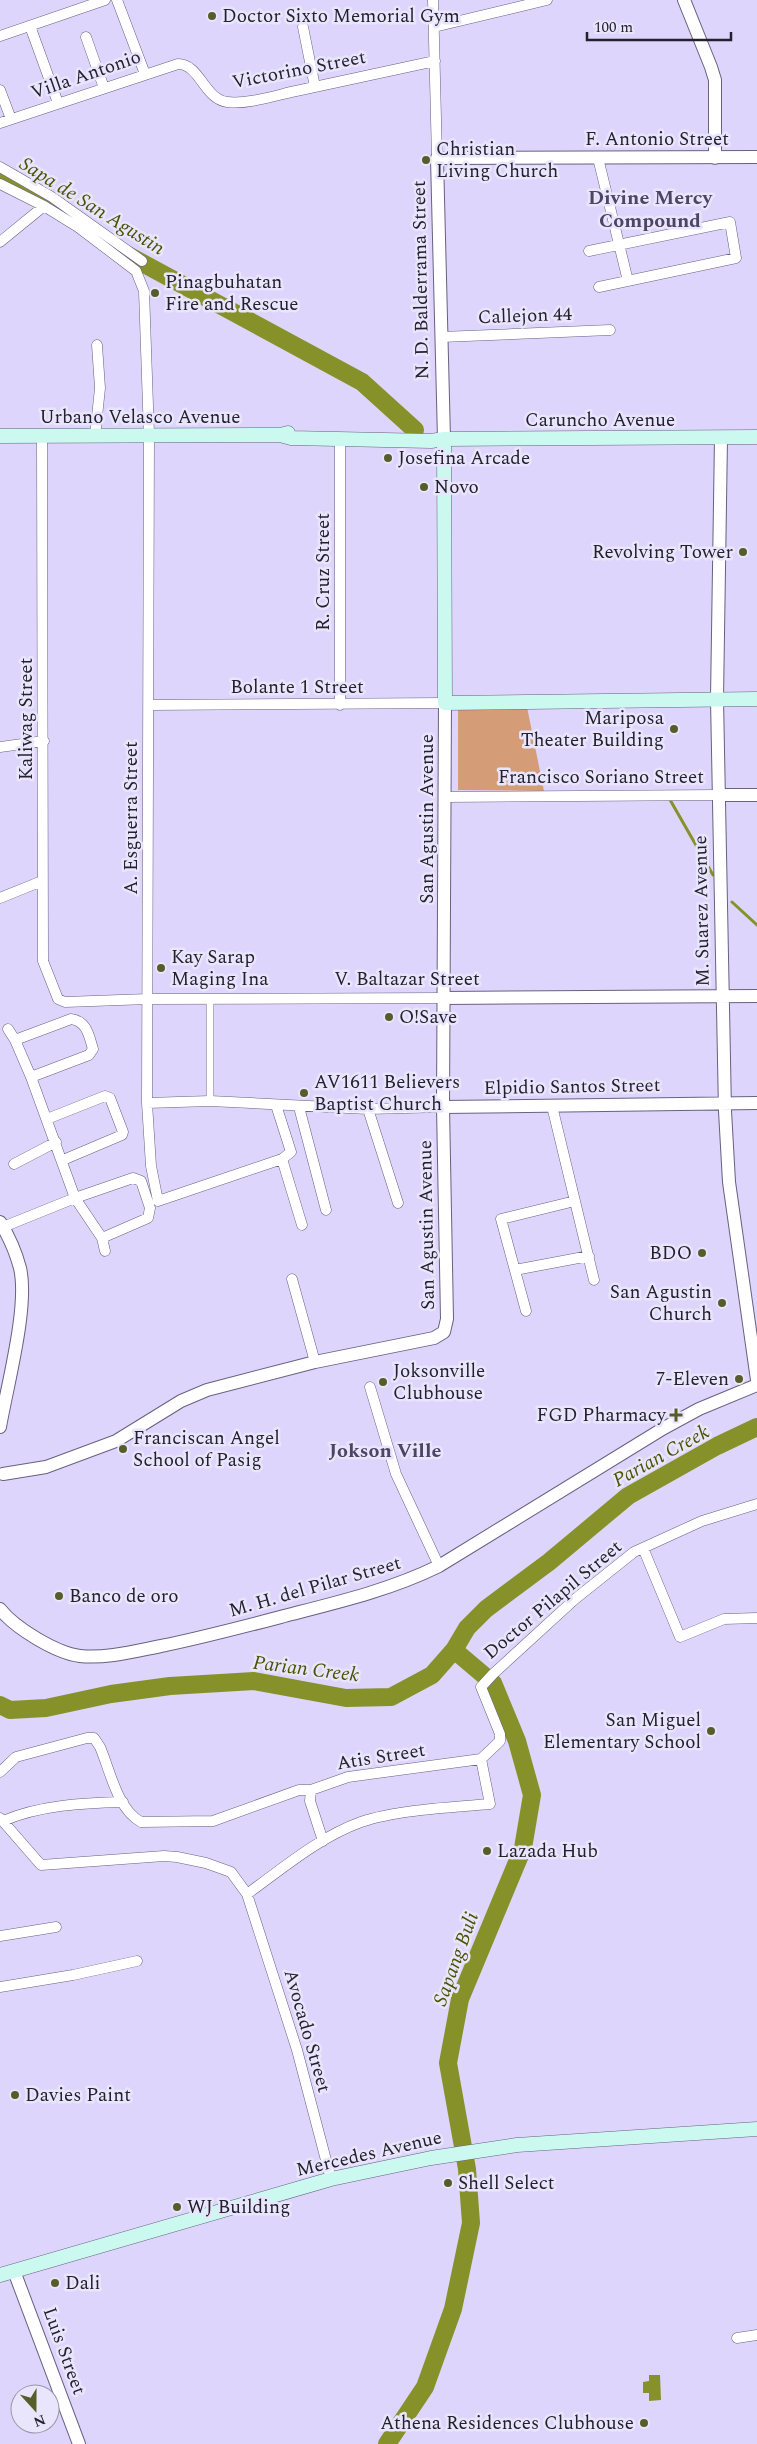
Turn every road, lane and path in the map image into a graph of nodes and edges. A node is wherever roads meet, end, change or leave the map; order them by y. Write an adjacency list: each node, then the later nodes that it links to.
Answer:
1 (105, 0): 6 (street)
2 (117, 0): 13 (street)
3 (433, 0): 8 (street, N. D. Balderrama Street)
4 (547, 0): 8 (street)
5 (684, 0): 23 (street)
6 (30, 26): 9 (street); 17 (street)
7 (303, 27): 14 (street)
8 (434, 27): 11 (street, N. D. Balderrama Street)
9 (0, 36)
10 (86, 37): 15 (street)
11 (435, 61): 14 (street, Victorino Street); 21 (street, N. D. Balderrama Street)
12 (184, 64): 13 (street, Villa Antonio); 14 (street, Victorino Street)
13 (145, 74): 15 (street, Villa Antonio)
14 (315, 87)
15 (104, 88): 17 (street, Villa Antonio)
16 (0, 90): 18 (street)
17 (58, 103): 18 (street, Villa Antonio)
18 (11, 118): 19 (street, Villa Antonio)
19 (0, 123)
20 (757, 157): 23 (street, F. Antonio Street)
21 (437, 158): 22 (street, F. Antonio Street); 34 (street, N. D. Balderrama Street)
22 (598, 158): 23 (street, F. Antonio Street); 28 (street)
23 (715, 158)
24 (0, 167): 30 (street)
25 (0, 184): 26 (street, A. Esguerra Street)
26 (44, 206): 27 (street); 36 (street, A. Esguerra Street)
27 (0, 242)
28 (619, 244): 29 (street); 31 (street); 31 (street)
29 (589, 251)
30 (142, 261)
31 (628, 281): 32 (street)
32 (599, 287)
33 (610, 330): 34 (street, Callejon 44)
34 (441, 337): 44 (street, N. D. Balderrama Street)
35 (96, 345): 40 (street)
36 (149, 435): 37 (main road, Urbano Velasco Avenue); 40 (main road, Urbano Velasco Avenue); 48 (street, A. Esguerra Street)
37 (280, 435): 43 (main road, Urbano Velasco Avenue); 44 (main road, Urbano Velasco Avenue)
38 (0, 436): 39 (main road, Urbano Velasco Avenue)
39 (42, 436): 40 (main road, Urbano Velasco Avenue); 50 (street, Kaliwag Street)
40 (95, 436)
41 (757, 437): 42 (main road, Caruncho Avenue)
42 (721, 438): 44 (main road, Caruncho Avenue); 46 (street, M. Suarez Avenue)
43 (340, 439): 44 (main road, Urbano Velasco Avenue); 49 (street, R. Cruz Street)
44 (444, 439): 47 (main road, San Agustin Avenue)
45 (757, 699): 46 (main road)
46 (717, 700): 47 (main road); 52 (street, M. Suarez Avenue)
47 (446, 703): 49 (street, Bolante 1 Street); 54 (street, San Agustin Avenue)
48 (149, 705): 49 (street, Bolante 1 Street); 62 (street, A. Esguerra Street)
49 (340, 705)
50 (44, 741): 51 (street); 55 (street, Kaliwag Street)
51 (0, 747)
52 (718, 794): 53 (street, Francisco Soriano Street); 54 (street, Francisco Soriano Street); 57 (street, M. Suarez Avenue)
53 (757, 795)
54 (446, 797): 60 (street, San Agustin Avenue)
55 (42, 882): 56 (street); 61 (street, Kaliwag Street)
56 (0, 898)
57 (723, 996): 58 (street, V. Baltazar Street); 60 (street, V. Baltazar Street); 69 (street, M. Suarez Avenue)
58 (757, 996)
59 (210, 998): 60 (street, V. Baltazar Street); 62 (street, V. Baltazar Street); 66 (street)
60 (444, 998): 73 (street, San Agustin Avenue)
61 (58, 999): 62 (street, V. Baltazar Street)
62 (148, 999): 67 (street, A. Esguerra Street)
63 (8, 1030): 64 (street)
64 (15, 1040): 65 (street); 65 (street)
65 (30, 1077): 75 (street)
66 (210, 1102): 67 (street, Elpidio Santos Street); 70 (street, Elpidio Santos Street)
67 (147, 1103): 77 (street, A. Esguerra Street)
68 (757, 1103): 69 (street, Elpidio Santos Street)
69 (725, 1104): 71 (street, Elpidio Santos Street); 94 (street, M. Suarez Avenue)
70 (276, 1106): 72 (street, Elpidio Santos Street); 77 (street)
71 (552, 1106): 73 (street, Elpidio Santos Street); 81 (street)
72 (299, 1107): 74 (street, Elpidio Santos Street); 83 (street)
73 (443, 1107): 74 (street, Elpidio Santos Street); 93 (street, San Agustin Avenue)
74 (368, 1109): 82 (street)
75 (47, 1119): 76 (street); 78 (street)
76 (56, 1142): 78 (street); 79 (street)
77 (282, 1159): 85 (street)
78 (63, 1160): 80 (street)
79 (14, 1164)
80 (75, 1198): 84 (street); 86 (street); 86 (street)
81 (575, 1201): 88 (street); 89 (street)
82 (398, 1203)
83 (326, 1210)
84 (2, 1225): 97 (street)
85 (302, 1225)
86 (102, 1238): 87 (street)
87 (105, 1251)
88 (589, 1256): 89 (street); 91 (street)
89 (515, 1270): 92 (street)
90 (292, 1279): 93 (street)
91 (594, 1280)
92 (526, 1311)
93 (315, 1362): 98 (street, San Agustin Avenue)
94 (757, 1380)
95 (757, 1385): 101 (street, M. H. del Pilar Street)
96 (370, 1387): 101 (street)
97 (0, 1427)
98 (1, 1474)
99 (757, 1504): 100 (street, Doctor Pilapil Street)
100 (643, 1548): 103 (street); 104 (street, Doctor Pilapil Street)
101 (440, 1566): 102 (street, M. H. del Pilar Street)
102 (0, 1609)
103 (757, 1618)
104 (482, 1759): 106 (street, Atis Street); 109 (street)
105 (0, 1772): 107 (street, Atis Street)
106 (311, 1790): 107 (street, Atis Street); 109 (street)
107 (123, 1802): 108 (street)
108 (2, 1819): 110 (street, Avocado Street)
109 (323, 1841): 110 (street)
110 (247, 1894): 116 (street, Avocado Street)
111 (56, 1927): 112 (street)
112 (0, 1936)
113 (137, 1961): 114 (street)
114 (0, 1987)
115 (757, 2129): 116 (main road, Mercedes Avenue)
116 (331, 2179): 117 (main road, Mercedes Avenue)
117 (14, 2271): 118 (main road, Mercedes Avenue); 121 (street, Luis Street)
118 (0, 2275)
119 (757, 2335): 120 (street)
120 (737, 2338)
121 (78, 2444)

